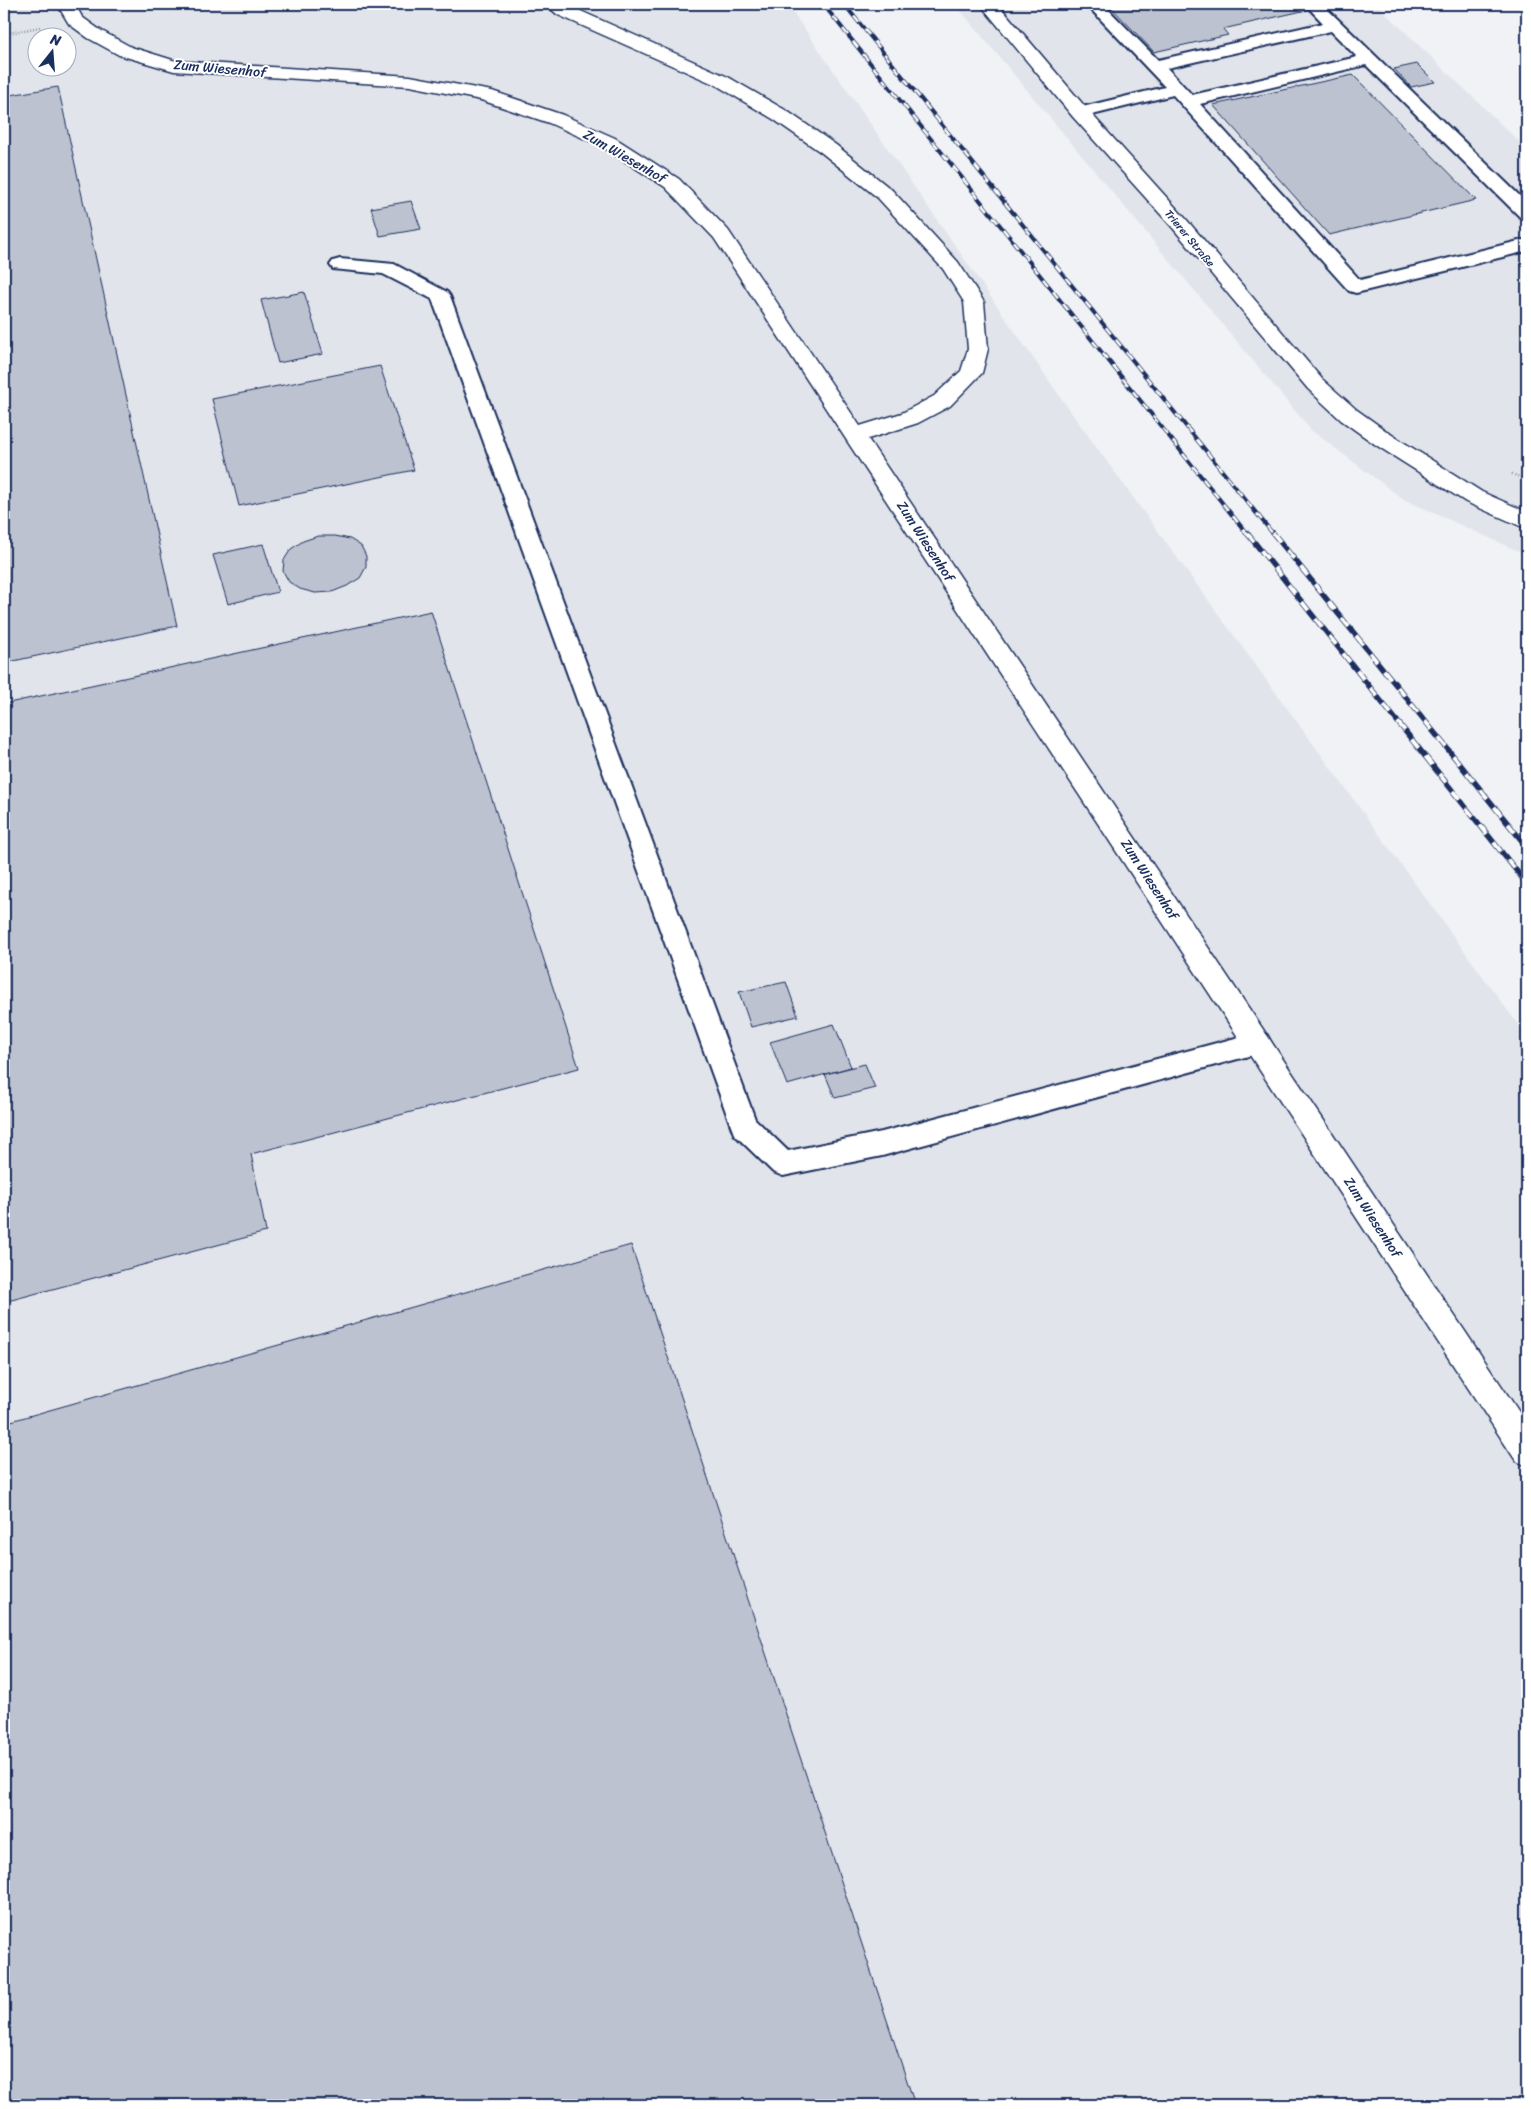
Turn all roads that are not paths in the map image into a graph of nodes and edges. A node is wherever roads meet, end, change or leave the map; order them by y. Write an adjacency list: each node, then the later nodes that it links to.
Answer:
1 (66, 4): 14 (street, Zum Wiesenhof)
2 (554, 4): 14 (street)
3 (989, 4): 10 (street, Trierer Straße)
4 (1094, 4): 8 (lane)
5 (1313, 4): 6 (lane)
6 (1335, 25): 7 (lane); 8 (lane)
7 (1370, 59): 9 (lane); 11 (lane)
8 (1154, 66): 9 (lane)
9 (1182, 95): 10 (lane); 12 (lane)
10 (1080, 113): 15 (street, Trierer Straße)
11 (1527, 213)
12 (1527, 245)
13 (340, 266): 18 (lane)
14 (856, 435): 18 (street, Zum Wiesenhof)
15 (1407, 454): 16 (street, Trierer Straße); 17 (street, Trierer Straße)
16 (1527, 502)
17 (1527, 521)
18 (1258, 1043): 19 (street, Zum Wiesenhof)
19 (1527, 1450)

